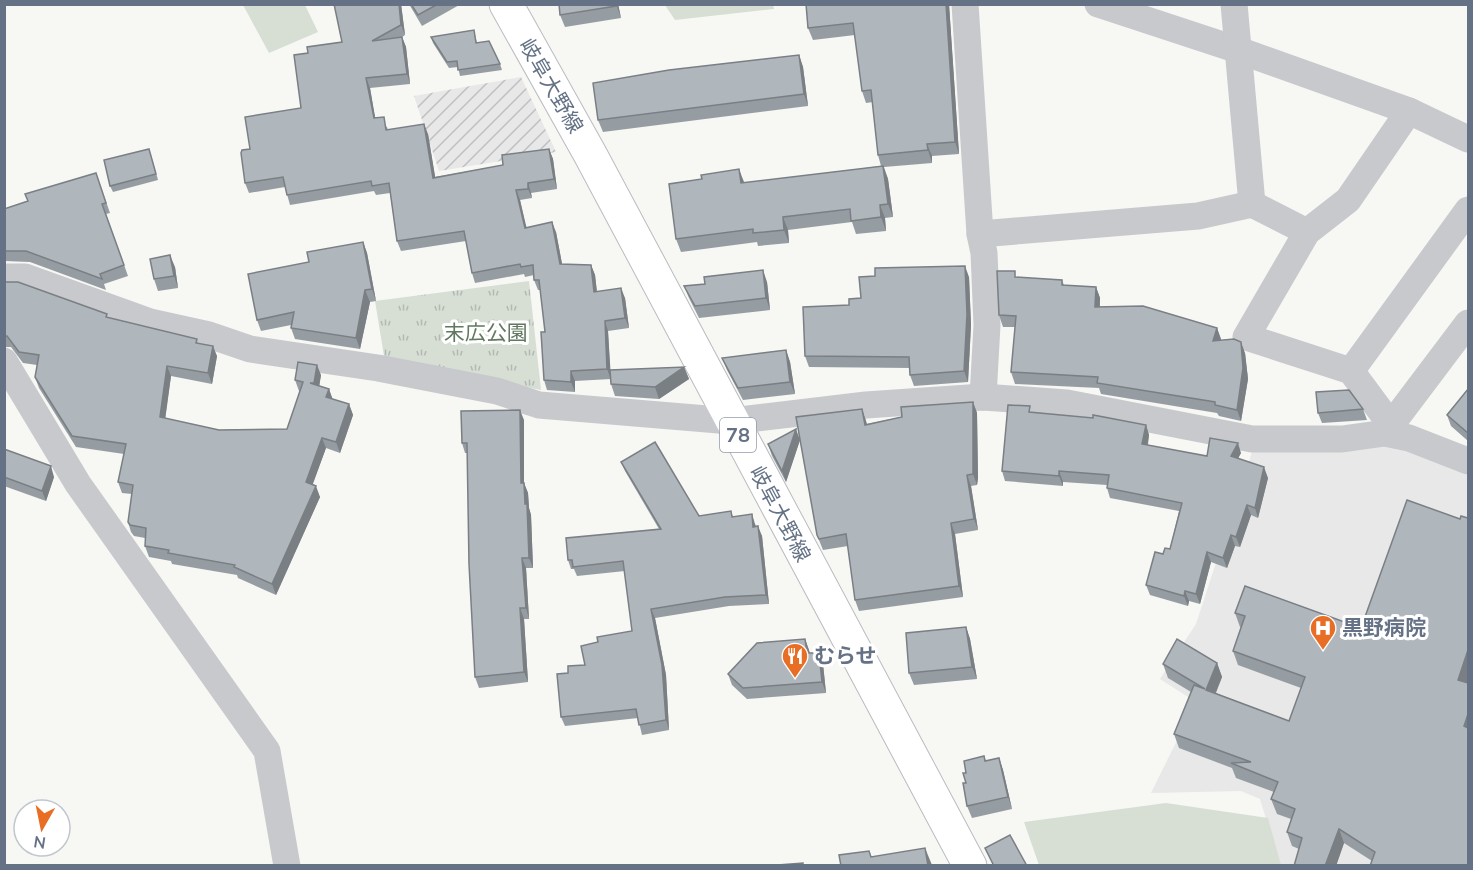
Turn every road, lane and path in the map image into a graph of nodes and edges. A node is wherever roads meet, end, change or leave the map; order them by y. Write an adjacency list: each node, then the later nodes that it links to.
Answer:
1 (506, 4): 17 (main road, 岐阜大野線 / 78)
2 (965, 4): 11 (street)
3 (1098, 4): 5 (street)
4 (1234, 4): 5 (street)
5 (1238, 50): 6 (street); 8 (street)
6 (1409, 111): 7 (street); 10 (street)
7 (1468, 139)
8 (1252, 204): 10 (street); 11 (street)
9 (1468, 210): 15 (street)
10 (1307, 232): 15 (street)
11 (980, 234): 16 (street)
12 (4, 278): 17 (street)
13 (1468, 323): 18 (street)
14 (4, 361): 20 (street)
15 (1351, 371): 18 (street)
16 (983, 397): 17 (street); 18 (street)
17 (730, 421): 21 (main road, 岐阜大野線 / 78)
18 (1388, 429): 19 (street)
19 (1468, 461)
20 (287, 866)
21 (970, 866)

